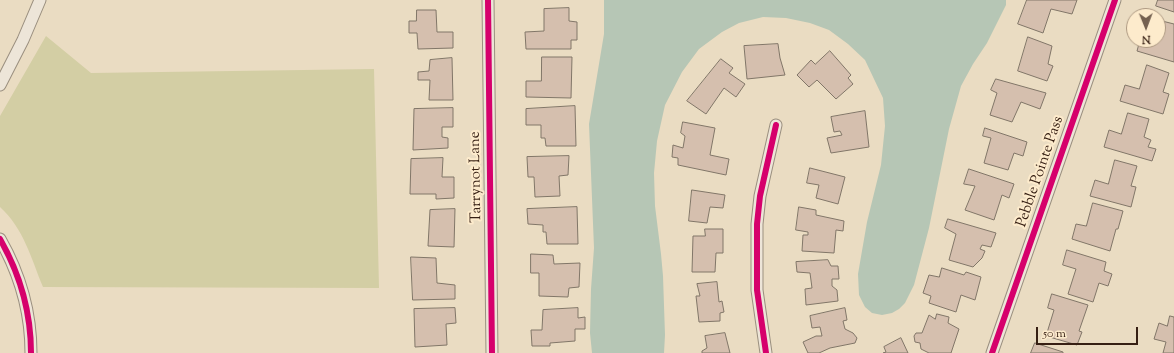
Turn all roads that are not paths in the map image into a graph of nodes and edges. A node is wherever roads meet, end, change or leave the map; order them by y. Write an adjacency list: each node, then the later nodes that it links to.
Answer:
1 (40, 0): 4 (street)
2 (488, 0): 8 (street, Tarrynot Lane)
3 (1115, 0): 10 (street, Pebble Pointe Pass)
4 (0, 85)
5 (776, 124): 9 (street)
6 (0, 239): 7 (street)
7 (31, 353)
8 (492, 353)
9 (766, 353)
10 (992, 353)

